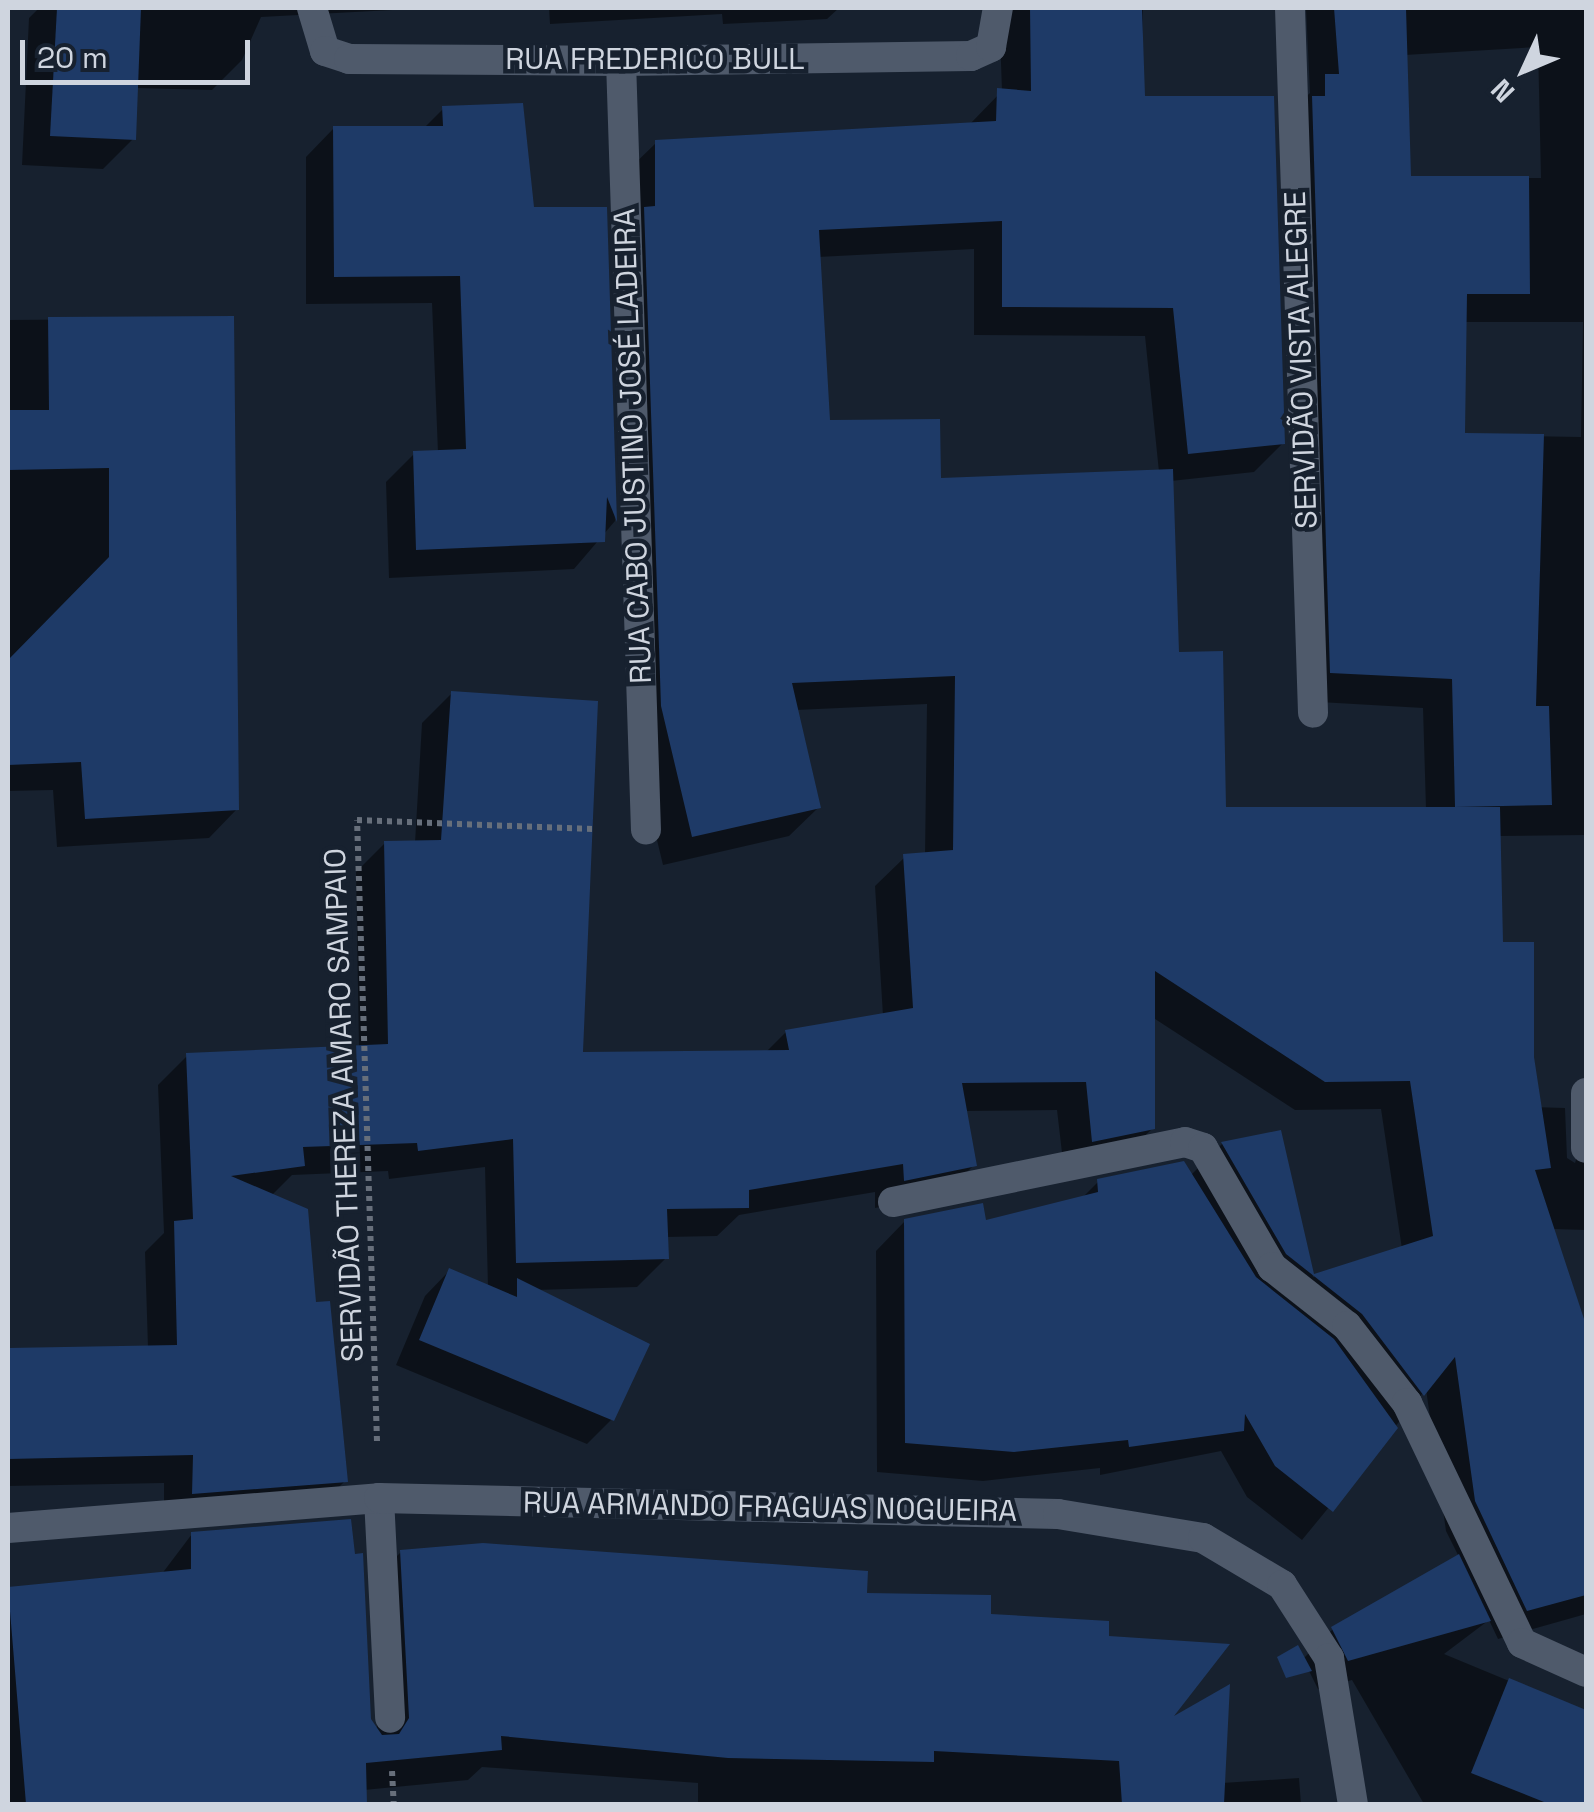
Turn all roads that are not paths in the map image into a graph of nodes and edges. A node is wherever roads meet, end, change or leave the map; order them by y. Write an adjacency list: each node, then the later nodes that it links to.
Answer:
1 (312, 8): 4 (street, RUA FREDERICO BULL)
2 (998, 8): 4 (street, RUA FREDERICO BULL)
3 (1290, 8): 5 (street, SERVIDÃO VISTA ALEGRE)
4 (621, 61): 6 (street, RUA CABO JUSTINO JOSÉ LADEIRA)
5 (1313, 713)
6 (646, 830)
7 (1586, 1092): 8 (street)
8 (1586, 1148)
9 (893, 1202): 12 (street)
10 (379, 1498): 11 (street, RUA ARMANDO FRAGUAS NOGUEIRA); 13 (street); 14 (street, RUA ARMANDO FRAGUAS NOGUEIRA)
11 (8, 1528)
12 (1586, 1672)
13 (390, 1718)
14 (1352, 1804)

